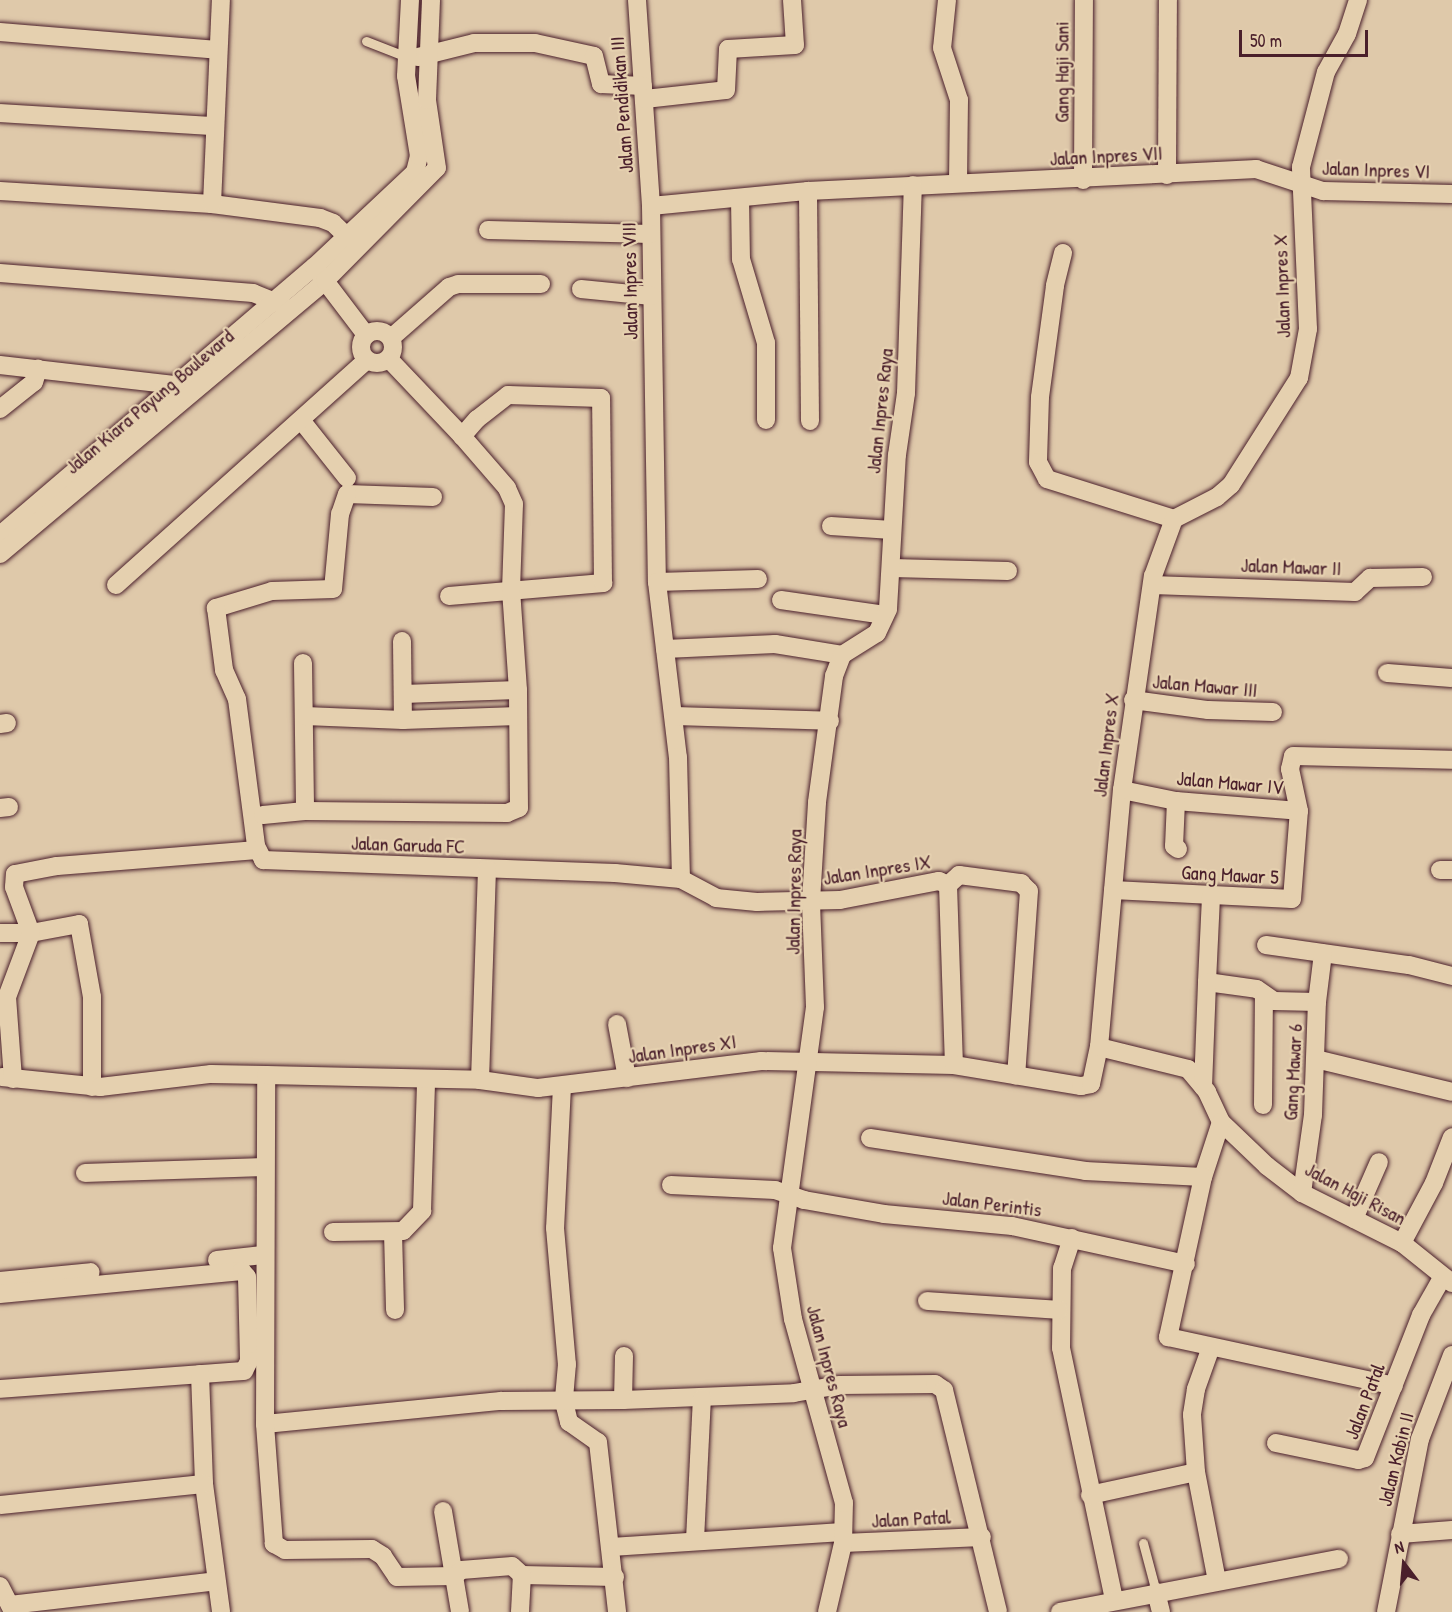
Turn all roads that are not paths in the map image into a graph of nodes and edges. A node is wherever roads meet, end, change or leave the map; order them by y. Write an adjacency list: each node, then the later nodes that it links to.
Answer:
1 (221, 0): 12 (street)
2 (410, 0): 13 (street)
3 (431, 0): 14 (street)
4 (637, 0): 15 (street, Jalan Pendidikan III)
5 (792, 0): 15 (street)
6 (947, 0): 20 (street)
7 (1084, 0): 19 (street, Gang Haji Sani)
8 (1168, 0): 18 (street)
9 (1358, 0): 21 (street)
10 (0, 32): 12 (street)
11 (366, 42): 13 (lane)
12 (217, 50): 17 (street)
13 (407, 57): 14 (street); 31 (street)
14 (428, 57): 15 (street); 31 (street)
15 (644, 93): 28 (street, Jalan Pendidikan III)
16 (0, 113): 17 (street)
17 (215, 126): 27 (street)
18 (1167, 175): 19 (street, Jalan Inpres VII); 21 (street, Jalan Inpres VII)
19 (1083, 180): 20 (street, Jalan Inpres VII)
20 (958, 183): 22 (street, Jalan Inpres VII)
21 (1299, 183): 25 (street, Jalan Inpres VI); 55 (street, Jalan Inpres X)
22 (913, 186): 24 (street, Jalan Inpres VIII); 57 (street, Jalan Inpres Raya)
23 (0, 191): 27 (street)
24 (808, 191): 26 (street, Jalan Inpres VIII); 51 (street)
25 (1452, 195)
26 (740, 198): 28 (street, Jalan Inpres VIII); 50 (street)
27 (212, 204): 31 (street)
28 (651, 206): 30 (street, Jalan Inpres VIII)
29 (488, 230): 30 (street)
30 (651, 234): 37 (street, Jalan Inpres VIII)
31 (354, 243): 34 (street)
32 (1063, 254): 55 (street)
33 (0, 273): 38 (street)
34 (320, 274): 38 (street, Jalan Kiara Payung Boulevard); 39 (street, Jalan Kiara Payung Boulevard); 40 (street)
35 (541, 284): 41 (street)
36 (580, 289): 37 (street)
37 (652, 296): 64 (street, Jalan Inpres VIII)
38 (274, 301): 39 (street); 46 (street, Jalan Kiara Payung Boulevard)
39 (292, 310): 47 (street, Jalan Kiara Payung Boulevard)
40 (366, 335): 41 (street); 43 (street)
41 (391, 338): 42 (street)
42 (389, 359): 43 (street); 52 (street)
43 (367, 360): 49 (street)
44 (0, 365): 45 (street)
45 (38, 369): 46 (street); 48 (street)
46 (178, 385): 47 (street); 58 (street, Jalan Kiara Payung Boulevard)
47 (199, 389): 59 (street, Jalan Kiara Payung Boulevard)
48 (0, 408)
49 (301, 420): 53 (street); 65 (street)
50 (766, 420)
51 (810, 421)
52 (462, 436): 67 (street); 67 (street)
53 (347, 478)
54 (433, 497): 93 (street)
55 (1174, 519): 66 (street, Jalan Inpres X)
56 (831, 526): 57 (street)
57 (892, 530): 60 (street, Jalan Inpres Raya)
58 (0, 535)
59 (0, 554)
60 (892, 568): 61 (street); 70 (street, Jalan Inpres Raya)
61 (1008, 571)
62 (1423, 577): 66 (street, Jalan Mawar II)
63 (758, 579): 64 (street)
64 (657, 582): 72 (street, Jalan Inpres VIII)
65 (116, 585)
66 (1152, 585): 79 (street, Jalan Inpres X)
67 (512, 590): 68 (street); 77 (street)
68 (449, 596)
69 (782, 600): 70 (street)
70 (885, 615): 73 (street, Jalan Inpres Raya)
71 (402, 640): 78 (street)
72 (666, 649): 73 (street); 83 (street, Jalan Inpres VIII)
73 (842, 655): 85 (street, Jalan Inpres Raya)
74 (303, 663): 81 (street)
75 (1388, 673): 76 (street)
76 (1452, 678)
77 (518, 690): 78 (street); 82 (street)
78 (403, 694): 84 (street)
79 (1133, 700): 80 (street, Jalan Mawar III); 87 (street, Jalan Inpres X)
80 (1273, 712)
81 (305, 716): 84 (street); 89 (street)
82 (518, 716): 84 (street); 89 (street)
83 (675, 716): 85 (street); 95 (street, Jalan Inpres VIII)
84 (403, 720)
85 (830, 722): 99 (street, Jalan Inpres Raya)
86 (1451, 757): 90 (street, Jalan Mawar IV)
87 (1122, 790): 88 (street, Jalan Mawar IV); 97 (street, Jalan Inpres X)
88 (1176, 801): 90 (street, Jalan Mawar IV); 92 (street)
89 (305, 811): 91 (street)
90 (1299, 811): 98 (street, Gang Mawar 5)
91 (263, 815)
92 (1178, 849)
93 (257, 850): 94 (street, Jalan Garuda FC); 101 (street)
94 (487, 869): 95 (street, Jalan Garuda FC); 117 (street)
95 (681, 879): 99 (street, Jalan Garuda FC)
96 (948, 885): 99 (street, Jalan Inpres IX); 112 (street); 114 (street, Jalan Inpres IX)
97 (1113, 890): 98 (street, Gang Mawar 5); 109 (street, Jalan Inpres X)
98 (1211, 897): 105 (street)
99 (811, 901): 111 (street, Jalan Inpres Raya)
100 (0, 933): 101 (street)
101 (31, 933): 115 (street); 120 (street)
102 (1266, 945): 103 (street)
103 (1323, 953): 104 (street); 107 (street, Gang Mawar 6)
104 (1452, 976)
105 (1207, 982): 106 (street); 121 (street)
106 (1264, 995): 107 (street); 123 (street)
107 (1317, 1002): 110 (street, Gang Mawar 6)
108 (617, 1024): 116 (street)
109 (1100, 1047): 114 (street, Jalan Inpres X); 121 (street, Jalan Haji Risan)
110 (1316, 1059): 122 (street); 132 (street, Gang Mawar 6)
111 (808, 1063): 112 (street, Jalan Inpres X); 116 (street, Jalan Inpres XI); 133 (street, Jalan Inpres Raya)
112 (954, 1065): 114 (street, Jalan Inpres X)
113 (266, 1075): 118 (street, Jalan Inpres XI); 120 (street, Jalan Inpres XI); 128 (street)
114 (1016, 1076)
115 (6, 1078): 120 (street, Jalan Inpres XI)
116 (627, 1078): 119 (street, Jalan Inpres XI)
117 (480, 1080): 118 (street, Jalan Inpres XI); 119 (street, Jalan Inpres XI)
118 (426, 1082): 136 (street)
119 (562, 1086): 157 (street)
120 (92, 1087)
121 (1203, 1087): 124 (street, Jalan Haji Risan)
122 (1452, 1092)
123 (1263, 1105)
124 (1221, 1122): 130 (street); 132 (street, Jalan Haji Risan)
125 (1452, 1137): 138 (street)
126 (870, 1138): 130 (street)
127 (1379, 1161): 134 (street)
128 (263, 1167): 129 (street); 139 (street)
129 (85, 1173)
130 (1203, 1177): 140 (street)
131 (671, 1185): 133 (street, Jalan Perintis)
132 (1302, 1192): 134 (street, Jalan Haji Risan)
133 (791, 1196): 137 (street, Jalan Perintis); 153 (street, Jalan Inpres Raya)
134 (1354, 1219): 138 (street, Jalan Haji Risan)
135 (333, 1232): 136 (street)
136 (393, 1232): 145 (street)
137 (1072, 1238): 140 (street, Jalan Perintis); 146 (street)
138 (1402, 1243): 142 (street, Jalan Haji Risan)
139 (263, 1255): 141 (street); 158 (street)
140 (1186, 1264): 147 (street)
141 (0, 1281)
142 (1447, 1281): 151 (street, Jalan Patal)
143 (0, 1294): 150 (street)
144 (927, 1301): 146 (street)
145 (395, 1310)
146 (1059, 1310): 162 (street)
147 (1211, 1347): 151 (street); 160 (street)
148 (1452, 1355): 154 (street, Jalan Kabin II)
149 (624, 1356): 156 (street)
150 (200, 1374): 152 (street); 161 (street)
151 (1394, 1386): 159 (street, Jalan Patal)
152 (0, 1389)
153 (811, 1392): 155 (street); 167 (street); 168 (street, Jalan Inpres Raya)
154 (1444, 1396): 166 (street, Jalan Kabin II)
155 (702, 1398): 156 (street); 169 (street)
156 (623, 1401): 157 (street)
157 (564, 1402): 158 (street); 171 (street)
158 (265, 1424): 174 (street)
159 (1276, 1443)
160 (1196, 1472): 162 (street); 177 (street)
161 (204, 1484): 163 (street); 176 (street)
162 (1090, 1495): 180 (street)
163 (0, 1505)
164 (443, 1511): 174 (street)
165 (1452, 1530): 166 (street)
166 (1400, 1534): 190 (street, Jalan Kabin II)
167 (982, 1537): 168 (street, Jalan Patal); 187 (street)
168 (843, 1538): 169 (street, Jalan Patal); 186 (street, Jalan Inpres Raya)
169 (695, 1540): 171 (street, Jalan Patal)
170 (1143, 1543): 179 (lane)
171 (611, 1547): 175 (street)
172 (1339, 1559): 177 (street)
173 (522, 1575): 174 (street); 175 (street); 184 (street)
174 (455, 1576): 183 (street)
175 (615, 1577): 185 (street)
176 (216, 1581): 181 (street); 182 (street)
177 (1217, 1581): 179 (street)
178 (0, 1586): 181 (street)
179 (1156, 1592): 180 (street); 189 (street)
180 (1114, 1600): 188 (street)
181 (12, 1609)
182 (221, 1612)
183 (460, 1612)
184 (520, 1612)
185 (617, 1612)
186 (827, 1612)
187 (998, 1612)
188 (1060, 1612)
189 (1161, 1612)
190 (1386, 1612)

